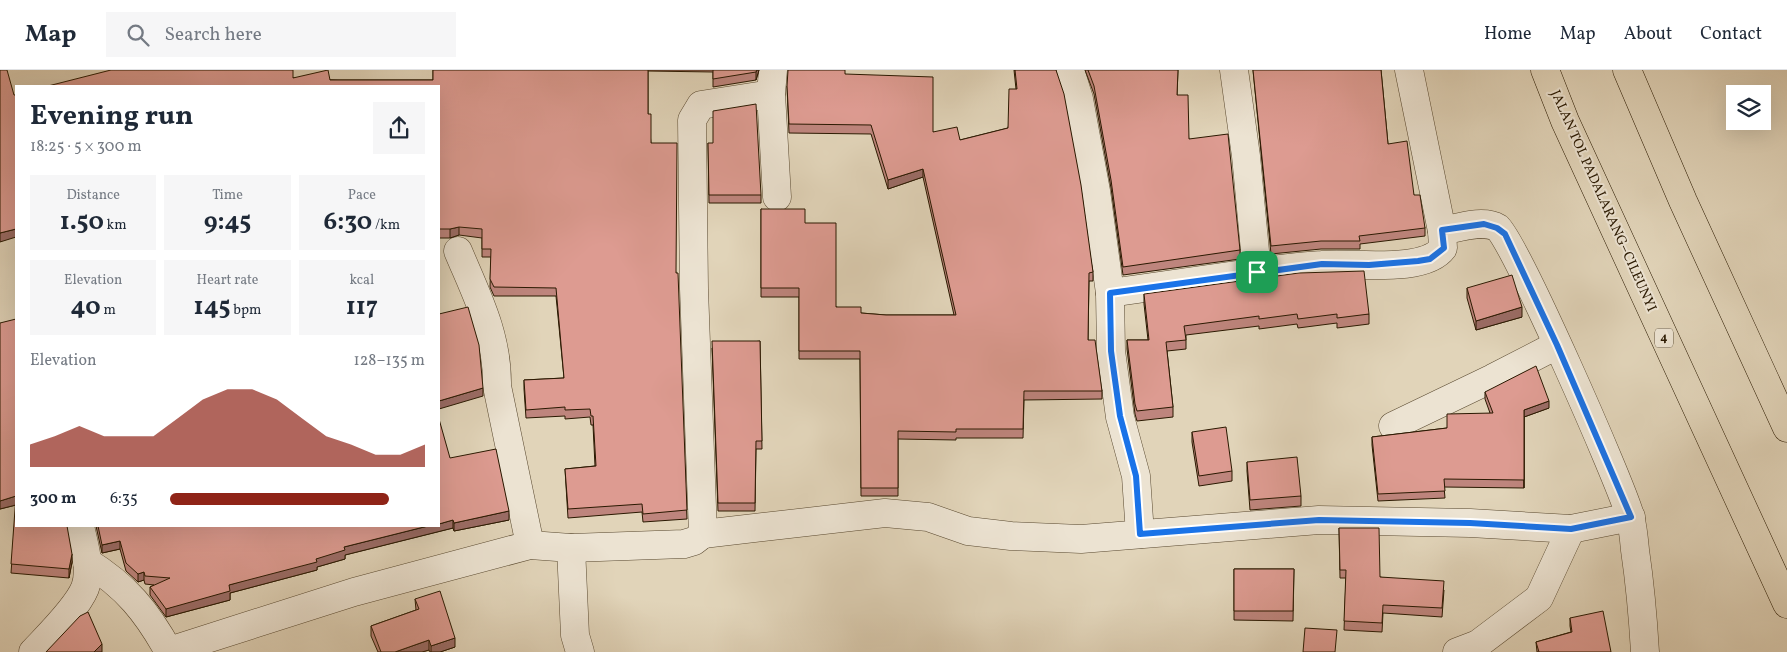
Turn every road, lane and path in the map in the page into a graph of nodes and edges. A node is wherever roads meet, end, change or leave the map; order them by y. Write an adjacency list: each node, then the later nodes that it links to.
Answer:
1 (1070, 70): 11 (street)
2 (1234, 70): 10 (street)
3 (1409, 70): 8 (street)
4 (1545, 70): 23 (highway, JALAN TOL PADALARANG–CILEUNYI / 4)
5 (1627, 70): 14 (highway)
6 (772, 82): 7 (street); 18 (street)
7 (777, 197)
8 (1442, 230): 10 (street); 12 (street)
9 (458, 251): 20 (street)
10 (1257, 272): 11 (street)
11 (1110, 293): 19 (street)
12 (1557, 345): 13 (street); 15 (street)
13 (1393, 426)
14 (1787, 428)
15 (1631, 517): 17 (street); 28 (street)
16 (80, 527): 22 (street)
17 (1571, 529): 19 (street); 27 (street)
18 (703, 534): 19 (street); 21 (street)
19 (1140, 534)
20 (530, 545): 21 (street); 24 (street)
21 (571, 548): 26 (street)
22 (87, 562): 24 (street); 25 (street)
23 (1787, 604)
24 (169, 651)
25 (33, 652)
26 (580, 652)
27 (1457, 652)
28 (1645, 652)

